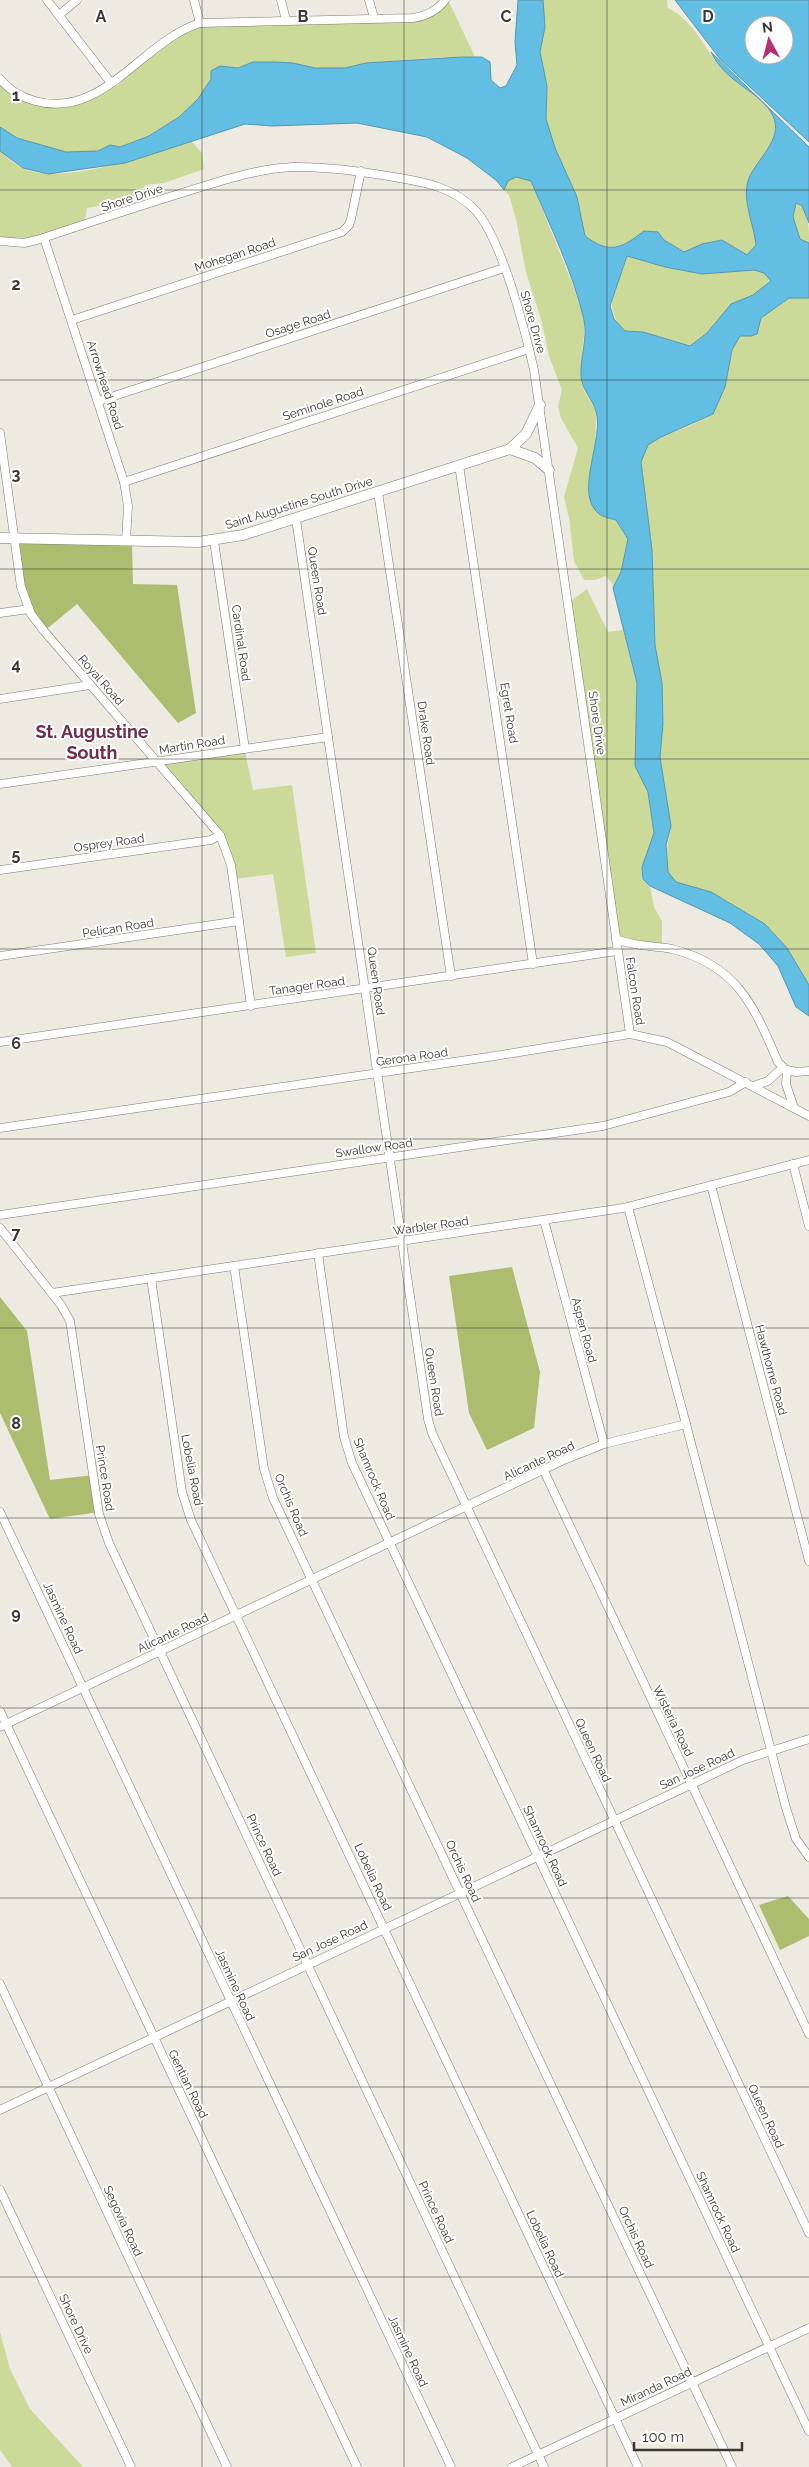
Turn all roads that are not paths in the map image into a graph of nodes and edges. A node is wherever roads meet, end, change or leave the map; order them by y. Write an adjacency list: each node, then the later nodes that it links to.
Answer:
1 (48, 0): 7 (street)
2 (77, 0): 7 (street)
3 (194, 0): 10 (street)
4 (281, 0): 9 (street)
5 (369, 0): 8 (street)
6 (445, 0): 8 (street)
7 (59, 15): 12 (street)
8 (374, 18): 9 (street)
9 (286, 20): 10 (street)
10 (200, 23): 12 (street)
11 (0, 79): 12 (street)
12 (111, 83)
13 (361, 171): 14 (street, Shore Drive); 16 (street, Shore Drive); 17 (street, Mohegan Road)
14 (44, 238): 15 (street, Shore Drive); 17 (street, Arrowhead Road)
15 (0, 241)
16 (504, 268): 18 (street, Shore Drive); 19 (street, Osage Road)
17 (72, 320): 19 (street, Arrowhead Road)
18 (530, 349): 20 (street, Shore Drive); 26 (street, Seminole Road)
19 (99, 401): 26 (street, Arrowhead Road)
20 (540, 405): 23 (street, Saint Augustine South Drive); 25 (street, Shore Drive)
21 (0, 433): 22 (street, Royal Road)
22 (0, 438): 30 (street, Royal Road)
23 (510, 449): 24 (street, Saint Augustine South Drive); 25 (street)
24 (459, 466): 27 (street, Saint Augustine South Drive); 47 (street, Egret Road)
25 (549, 470): 44 (street, Shore Drive)
26 (124, 482): 31 (street, Arrowhead Road)
27 (378, 492): 28 (street, Saint Augustine South Drive); 48 (street, Drake Road)
28 (296, 519): 32 (street, Saint Augustine South Drive); 37 (street, Queen Road)
29 (0, 538): 30 (street, Saint Augustine South Drive)
30 (15, 538): 31 (street, Saint Augustine South Drive); 33 (street, Royal Road)
31 (126, 541): 32 (street, Saint Augustine South Drive)
32 (214, 541): 38 (street, Cardinal Road)
33 (29, 609): 34 (street); 35 (street, Royal Road)
34 (0, 613)
35 (90, 685): 36 (street); 39 (street, Royal Road)
36 (0, 699)
37 (328, 737): 38 (street, Martin Road); 49 (street, Queen Road)
38 (245, 749): 39 (street, Martin Road)
39 (157, 762): 40 (street, Martin Road); 41 (street, Royal Road)
40 (0, 784)
41 (220, 835): 42 (street, Osprey Road); 43 (street, Royal Road)
42 (0, 870)
43 (239, 921): 46 (street, Pelican Road); 50 (street, Royal Road)
44 (616, 939): 45 (street, Shore Drive); 55 (street, Swallow Road)
45 (617, 951): 47 (street, Tanager Road); 51 (street, Falcon Road)
46 (0, 956)
47 (533, 964): 48 (street, Tanager Road)
48 (451, 976): 49 (street, Tanager Road)
49 (366, 989): 50 (street, Tanager Road); 54 (street, Queen Road)
50 (251, 1006): 52 (street, Tanager Road)
51 (630, 1034): 54 (street, Gerona Road); 55 (street, Gerona Road)
52 (0, 1042)
53 (809, 1070): 56 (street)
54 (378, 1073): 58 (street, Gerona Road); 59 (street, Queen Road)
55 (749, 1084): 56 (street, Gerona Road); 59 (street, Swallow Road)
56 (794, 1108): 57 (street, Gerona Road)
57 (809, 1116)
58 (0, 1128)
59 (390, 1157): 64 (street, Swallow Road); 68 (street, Queen Road)
60 (809, 1160): 61 (street, Warbler Road)
61 (793, 1164): 62 (street, Warbler Road); 66 (street)
62 (711, 1185): 63 (street, Warbler Road); 79 (street, Hawthorne Road)
63 (628, 1207): 65 (street, Warbler Road); 73 (street)
64 (0, 1215)
65 (544, 1220): 68 (street, Warbler Road); 74 (street, Aspen Road)
66 (809, 1226)
67 (0, 1228): 72 (street, Prince Road)
68 (402, 1241): 69 (street, Warbler Road); 76 (street, Queen Road)
69 (318, 1253): 70 (street, Warbler Road); 78 (street, Shamrock Road)
70 (234, 1266): 71 (street, Warbler Road); 80 (street, Orchis Road)
71 (151, 1278): 72 (street, Warbler Road); 81 (street, Lobelia Road)
72 (52, 1293): 82 (street, Prince Road)
73 (686, 1424): 74 (street, Alicante Road); 87 (street)
74 (604, 1444): 75 (street, Alicante Road)
75 (544, 1471): 76 (street, Alicante Road); 88 (street, Wisteria Road)
76 (467, 1507): 78 (street, Alicante Road); 89 (street, Queen Road)
77 (0, 1512): 83 (street, Jasmine Road)
78 (390, 1543): 80 (street, Alicante Road); 90 (street, Shamrock Road)
79 (809, 1561)
80 (313, 1580): 81 (street, Alicante Road); 92 (street, Orchis Road)
81 (236, 1615): 82 (street, Alicante Road); 93 (street, Lobelia Road)
82 (160, 1651): 83 (street, Alicante Road); 94 (street, Prince Road)
83 (83, 1687): 85 (street, Alicante Road); 96 (street, Jasmine Road)
84 (0, 1710): 85 (street, Gentian Road)
85 (3, 1726): 98 (street, Gentian Road)
86 (809, 1739): 87 (street, San Jose Road)
87 (770, 1749): 88 (street, San Jose Road); 91 (street)
88 (691, 1784): 89 (street, San Jose Road); 97 (street, Wisteria Road)
89 (614, 1820): 90 (street, San Jose Road); 102 (street, Queen Road)
90 (538, 1856): 92 (street, San Jose Road); 104 (street, Shamrock Road)
91 (809, 1857)
92 (461, 1892): 93 (street, San Jose Road); 105 (street, Orchis Road)
93 (384, 1928): 94 (street, San Jose Road); 106 (street, Lobelia Road)
94 (307, 1964): 96 (street, San Jose Road); 108 (street, Prince Road)
95 (0, 1984): 99 (street, Segovia Road)
96 (231, 2001): 98 (street, San Jose Road); 112 (street, Jasmine Road)
97 (809, 2034)
98 (154, 2037): 99 (street, San Jose Road); 111 (street, Gentian Road)
99 (48, 2087): 100 (street, San Jose Road); 110 (street, Segovia Road)
100 (0, 2110)
101 (0, 2190): 109 (street, Shore Drive)
102 (809, 2233)
103 (809, 2328): 104 (street, Miranda Road)
104 (769, 2346): 105 (street, Miranda Road); 107 (street, Shamrock Road)
105 (692, 2382): 106 (street, Miranda Road); 116 (street, Orchis Road)
106 (615, 2418): 108 (street, Miranda Road); 115 (street, Lobelia Road)
107 (809, 2431)
108 (539, 2455): 113 (street, Miranda Road); 114 (street, Prince Road)
109 (131, 2467)
110 (227, 2467)
111 (357, 2467)
112 (451, 2467)
113 (512, 2467)
114 (544, 2467)
115 (638, 2467)
116 (732, 2467)

